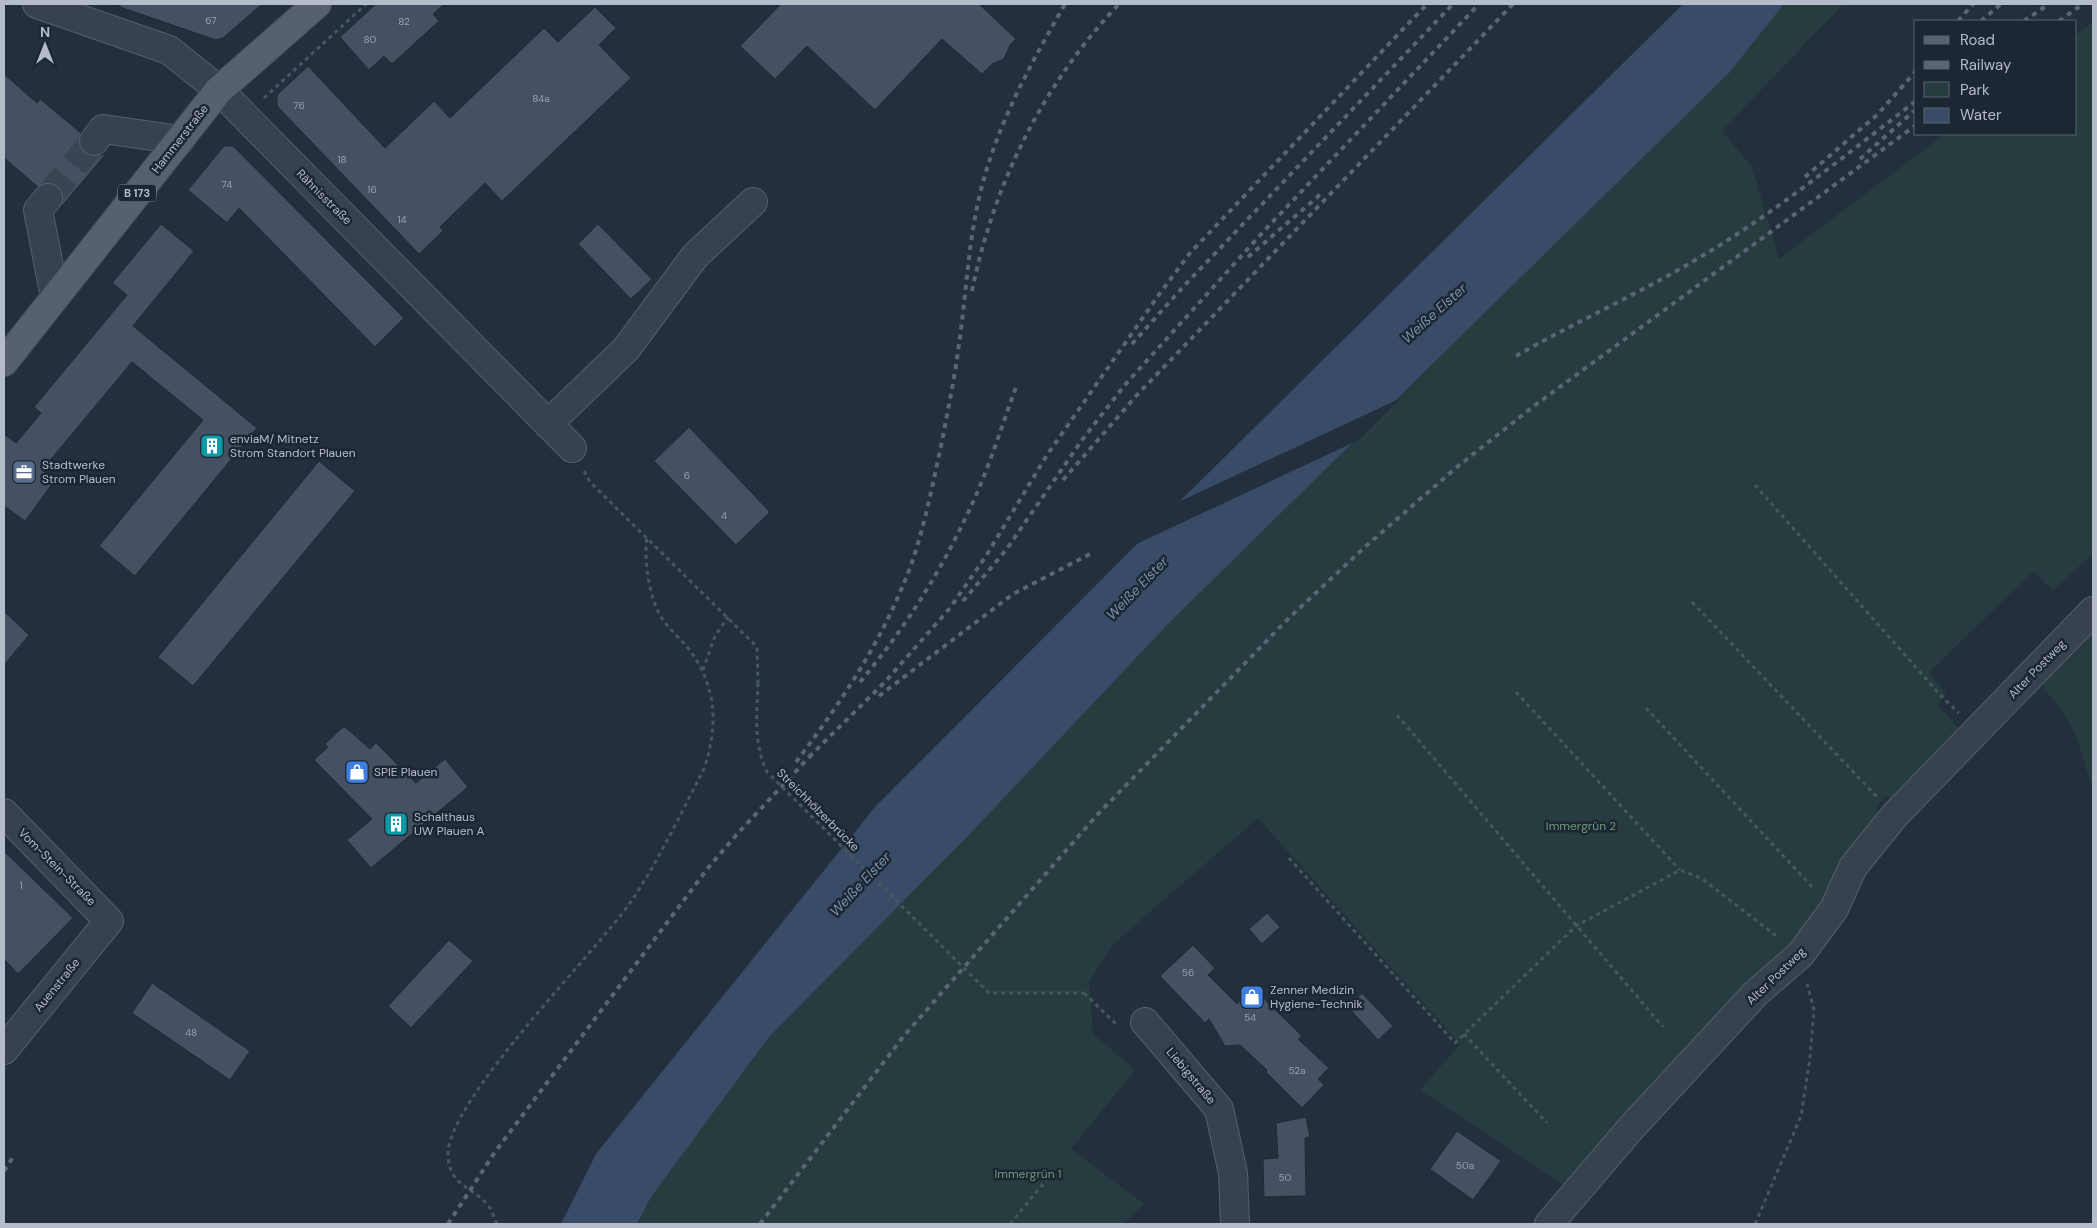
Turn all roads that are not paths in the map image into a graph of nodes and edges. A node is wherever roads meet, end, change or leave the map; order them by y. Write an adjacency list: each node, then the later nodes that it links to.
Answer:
1 (37, 4): 3 (street, Rähnisstraße)
2 (318, 4): 3 (main road, Hammerstraße / B 173)
3 (219, 90): 4 (main road, Hammerstraße / B 173); 10 (street, Rähnisstraße)
4 (180, 140): 5 (street); 8 (main road, Hammerstraße / B 173)
5 (94, 141)
6 (48, 198): 8 (street)
7 (753, 202): 10 (street)
8 (55, 297): 9 (main road, Hammerstraße / B 173)
9 (4, 362)
10 (548, 424): 11 (street, Rähnisstraße)
11 (572, 448)
12 (2093, 611): 18 (street, Alter Postweg)
13 (4, 813): 14 (street, Vom-Stein-Straße)
14 (110, 921): 16 (street, Auenstraße)
15 (1145, 1022): 17 (street, Liebigstraße)
16 (4, 1050)
17 (1235, 1224)
18 (1549, 1224)

